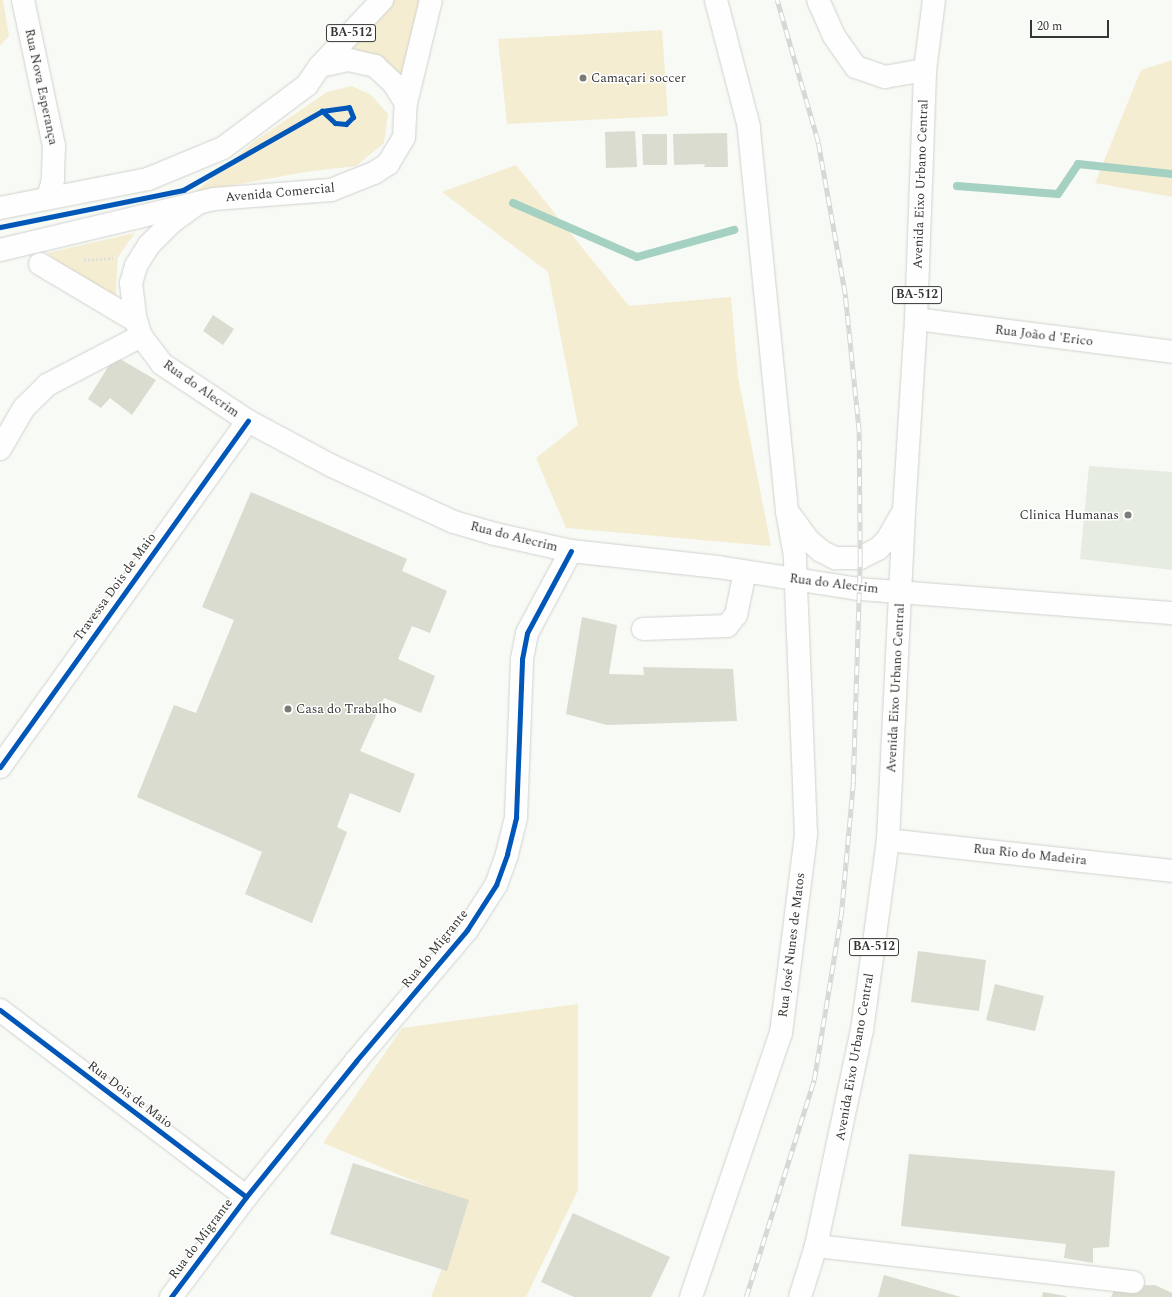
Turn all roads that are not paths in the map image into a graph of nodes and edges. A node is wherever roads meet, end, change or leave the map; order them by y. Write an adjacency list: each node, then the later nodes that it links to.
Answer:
1 (28, 0): 10 (main road, Rua Nova Esperança)
2 (382, 0): 7 (main road, BA-512)
3 (431, 0): 9 (main road, Avenida Comercial)
4 (716, 0): 21 (main road)
5 (818, 0): 8 (main road)
6 (934, 0): 8 (main road, Avenida Eixo Urbano Central / BA-512)
7 (320, 66): 9 (main road); 10 (main road, BA-512)
8 (925, 70): 15 (main road, Avenida Eixo Urbano Central / BA-512)
9 (406, 103): 11 (main road, Avenida Comercial)
10 (48, 198): 12 (main road, BA-512)
11 (198, 202): 13 (main road, Avenida Comercial); 16 (main road, Rua do Alecrim)
12 (0, 208)
13 (0, 250)
14 (40, 264): 16 (main road)
15 (916, 319): 17 (main road, Rua João d 'Erico); 20 (main road, Avenida Eixo Urbano Central / BA-512)
16 (138, 328): 18 (main road, Rua do Alecrim); 19 (main road)
17 (1172, 352)
18 (248, 421): 22 (main road, Rua do Alecrim); 28 (main road, Travessa Dois de Maio)
19 (0, 449)
20 (904, 510): 21 (main road); 25 (main road, Avenida Eixo Urbano Central / BA-512)
21 (787, 511): 24 (main road)
22 (571, 551): 23 (main road, Rua do Alecrim); 32 (main road, Rua do Migrante)
23 (745, 572): 24 (main road, Rua do Alecrim); 27 (main road)
24 (796, 579): 25 (main road, Rua do Alecrim); 36 (main road, Rua José Nunes de Matos)
25 (900, 591): 26 (main road, Rua do Alecrim); 29 (main road, Avenida Eixo Urbano Central / BA-512)
26 (1172, 613)
27 (643, 629)
28 (0, 767)
29 (888, 840): 30 (main road, Rua Rio do Madeira); 33 (main road, Avenida Eixo Urbano Central / BA-512)
30 (1172, 871)
31 (0, 1010): 32 (main road, Rua Dois de Maio)
32 (246, 1197): 35 (main road, Rua do Migrante)
33 (816, 1246): 34 (main road); 37 (main road, Avenida Eixo Urbano Central / BA-512)
34 (1133, 1282)
35 (170, 1297)
36 (691, 1297)
37 (800, 1297)

